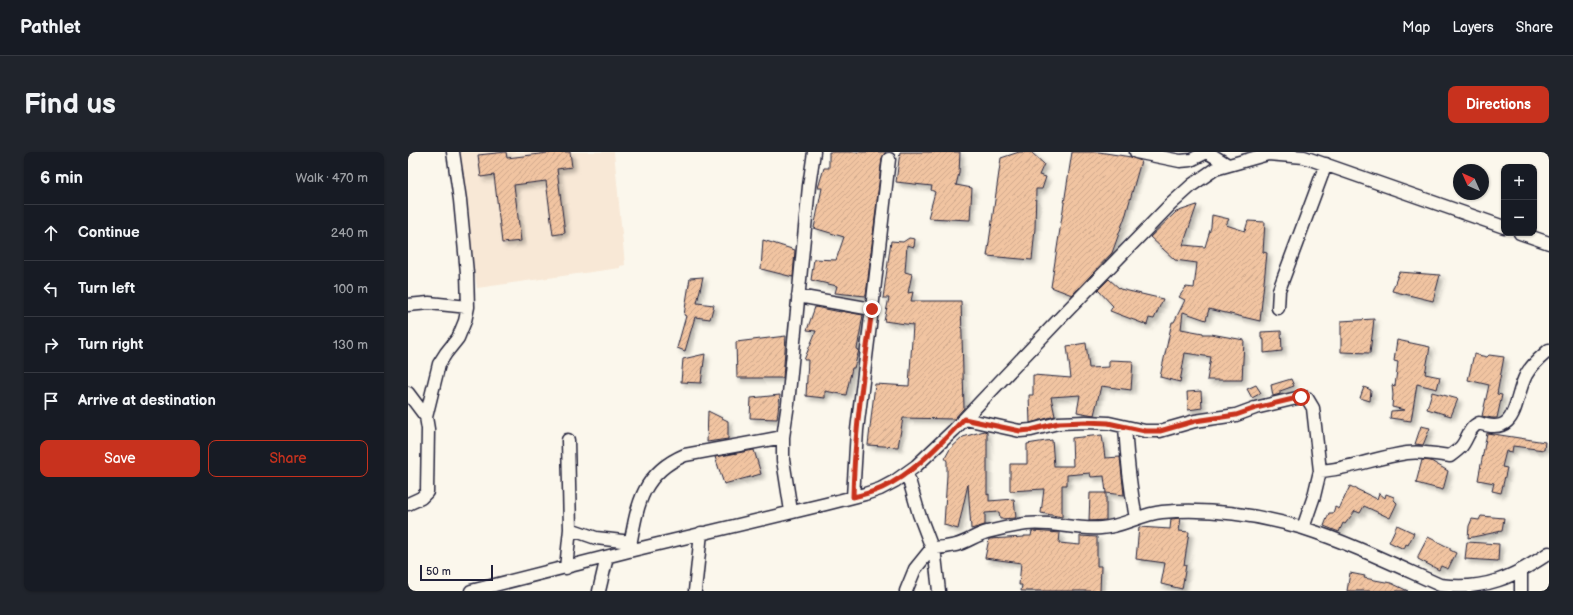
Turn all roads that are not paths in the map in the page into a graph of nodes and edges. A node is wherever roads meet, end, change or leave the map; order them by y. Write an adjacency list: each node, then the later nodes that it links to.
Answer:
1 (453, 152): 13 (street)
2 (814, 152): 11 (street)
3 (1136, 152): 4 (street)
4 (1207, 152): 7 (street)
5 (888, 159): 15 (street)
6 (1326, 164): 7 (street); 8 (street); 14 (street)
7 (1228, 165): 19 (street)
8 (1501, 226)
9 (1529, 236): 10 (street)
10 (1549, 243)
11 (798, 296): 15 (street); 21 (street)
12 (408, 305): 13 (street)
13 (468, 307): 18 (street)
14 (1278, 308)
15 (872, 309): 25 (street)
16 (1549, 350): 23 (street)
17 (408, 393): 18 (street)
18 (426, 418): 26 (street)
19 (964, 419): 20 (street); 24 (street)
20 (1125, 427): 23 (street); 28 (street)
21 (783, 437): 27 (street); 32 (street)
22 (568, 440): 30 (street)
23 (1320, 471): 29 (street)
24 (907, 473): 25 (street); 33 (street)
25 (853, 497): 27 (street)
26 (408, 504)
27 (792, 511): 31 (street)
28 (1136, 518): 29 (street); 33 (street)
29 (1303, 528): 37 (street)
30 (570, 529): 32 (street); 36 (street)
31 (701, 533): 32 (street); 40 (street)
32 (630, 546): 35 (street)
33 (932, 548): 41 (street); 42 (street)
34 (1549, 553): 37 (street)
35 (607, 557): 36 (street); 39 (street)
36 (566, 568): 38 (street)
37 (1521, 572): 43 (street)
38 (471, 591)
39 (599, 591)
40 (695, 591)
41 (906, 591)
42 (939, 591)
43 (1521, 591)

